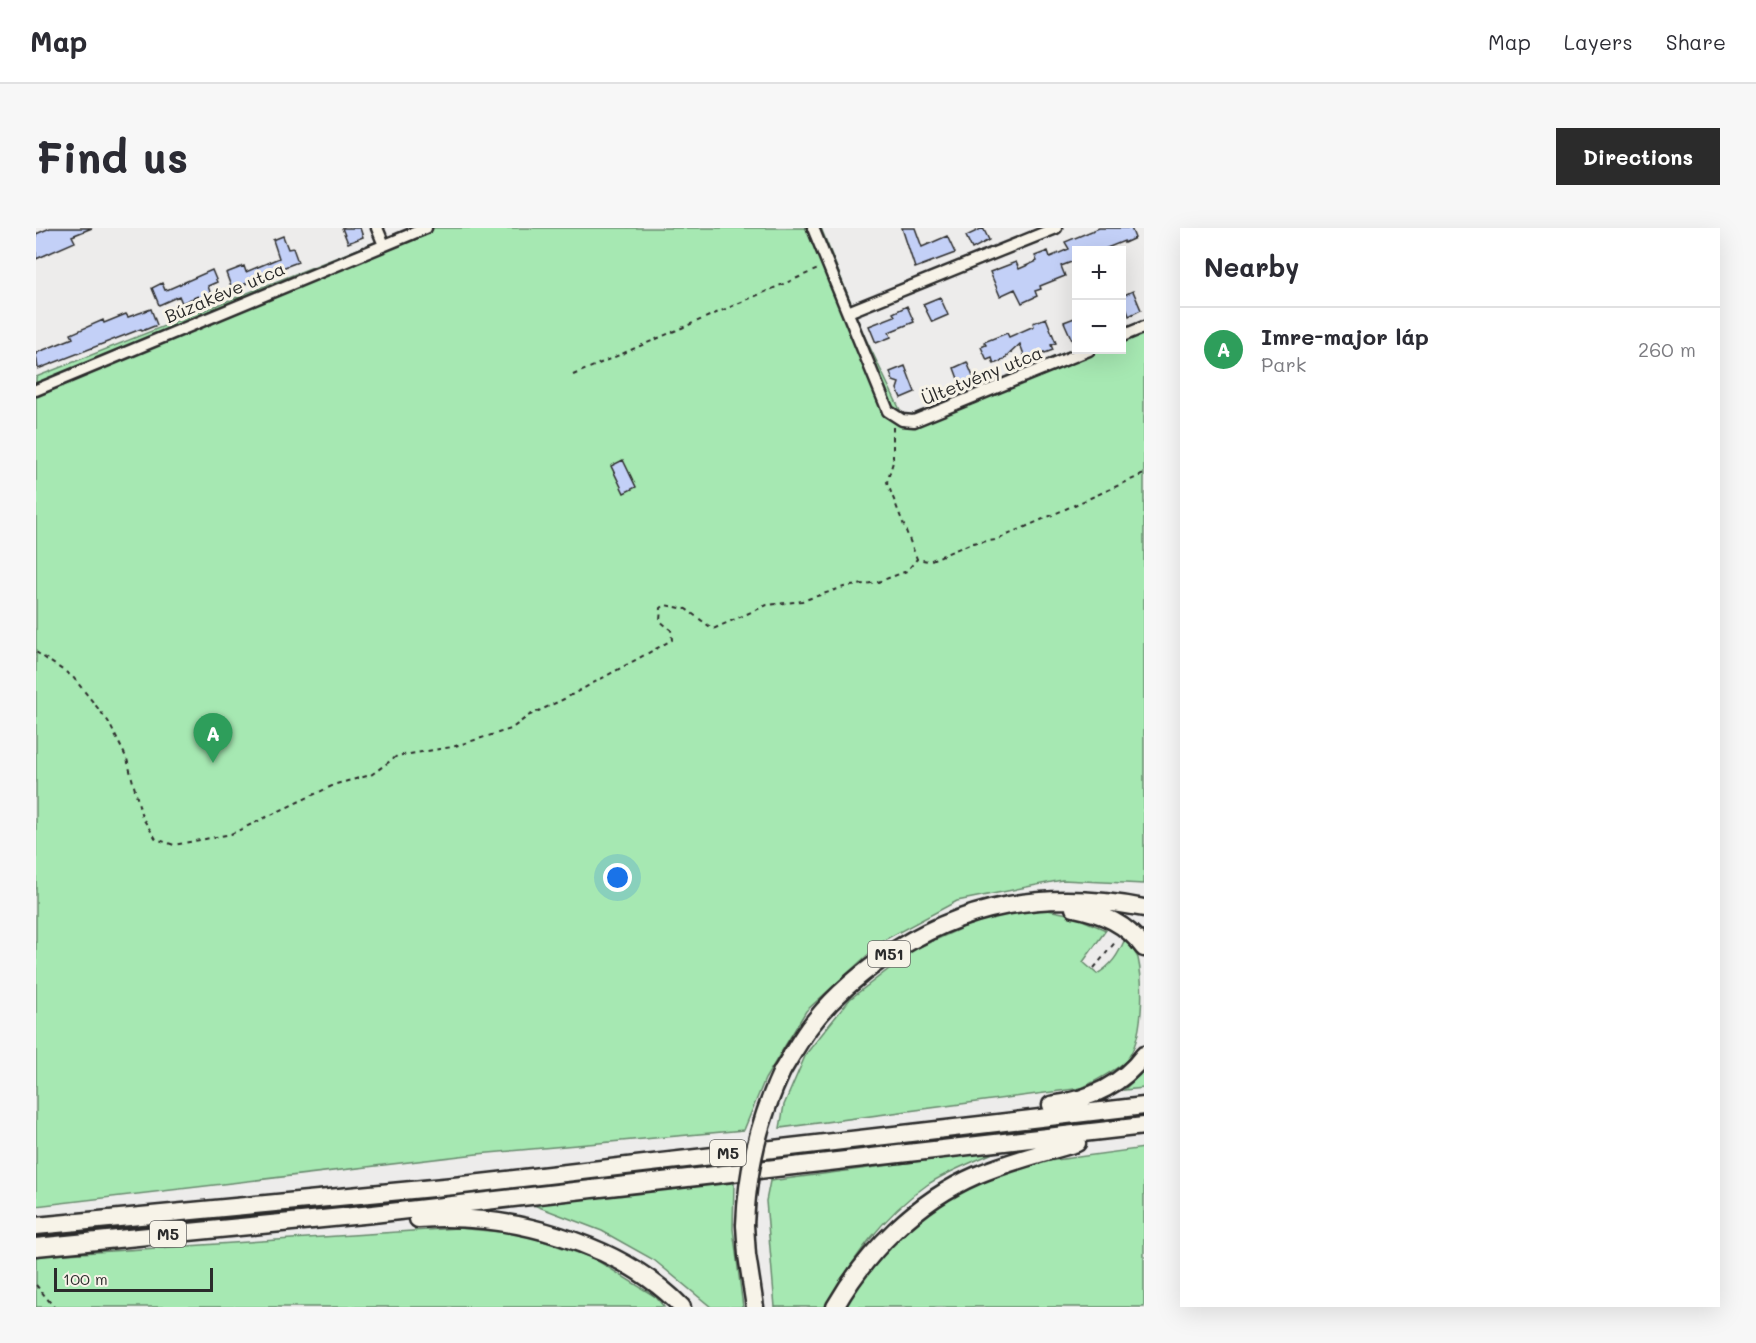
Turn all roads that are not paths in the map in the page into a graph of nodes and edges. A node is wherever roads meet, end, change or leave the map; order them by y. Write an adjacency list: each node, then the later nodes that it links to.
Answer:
1 (377, 228): 5 (street)
2 (426, 228): 5 (street, Búzakéve utca)
3 (813, 228): 6 (street)
4 (1056, 228): 6 (street)
5 (384, 245): 10 (street, Búzakéve utca)
6 (848, 312): 9 (street, Ültetvény utca)
7 (1144, 327): 8 (street)
8 (1126, 334)
9 (1079, 354)
10 (36, 390)
11 (1038, 901): 12 (highway); 13 (highway); 23 (highway, M51, bridge)
12 (1144, 908)
13 (1144, 948)
14 (1144, 1055): 17 (highway)
15 (1144, 1106): 17 (highway, M5)
16 (1144, 1126): 18 (highway, M5)
17 (961, 1127): 20 (highway, M5)
18 (1118, 1129): 19 (highway, M5); 24 (highway)
19 (301, 1222): 21 (highway, M5); 22 (highway)
20 (36, 1227)
21 (36, 1247)
22 (682, 1307)
23 (755, 1307)
24 (835, 1307)

